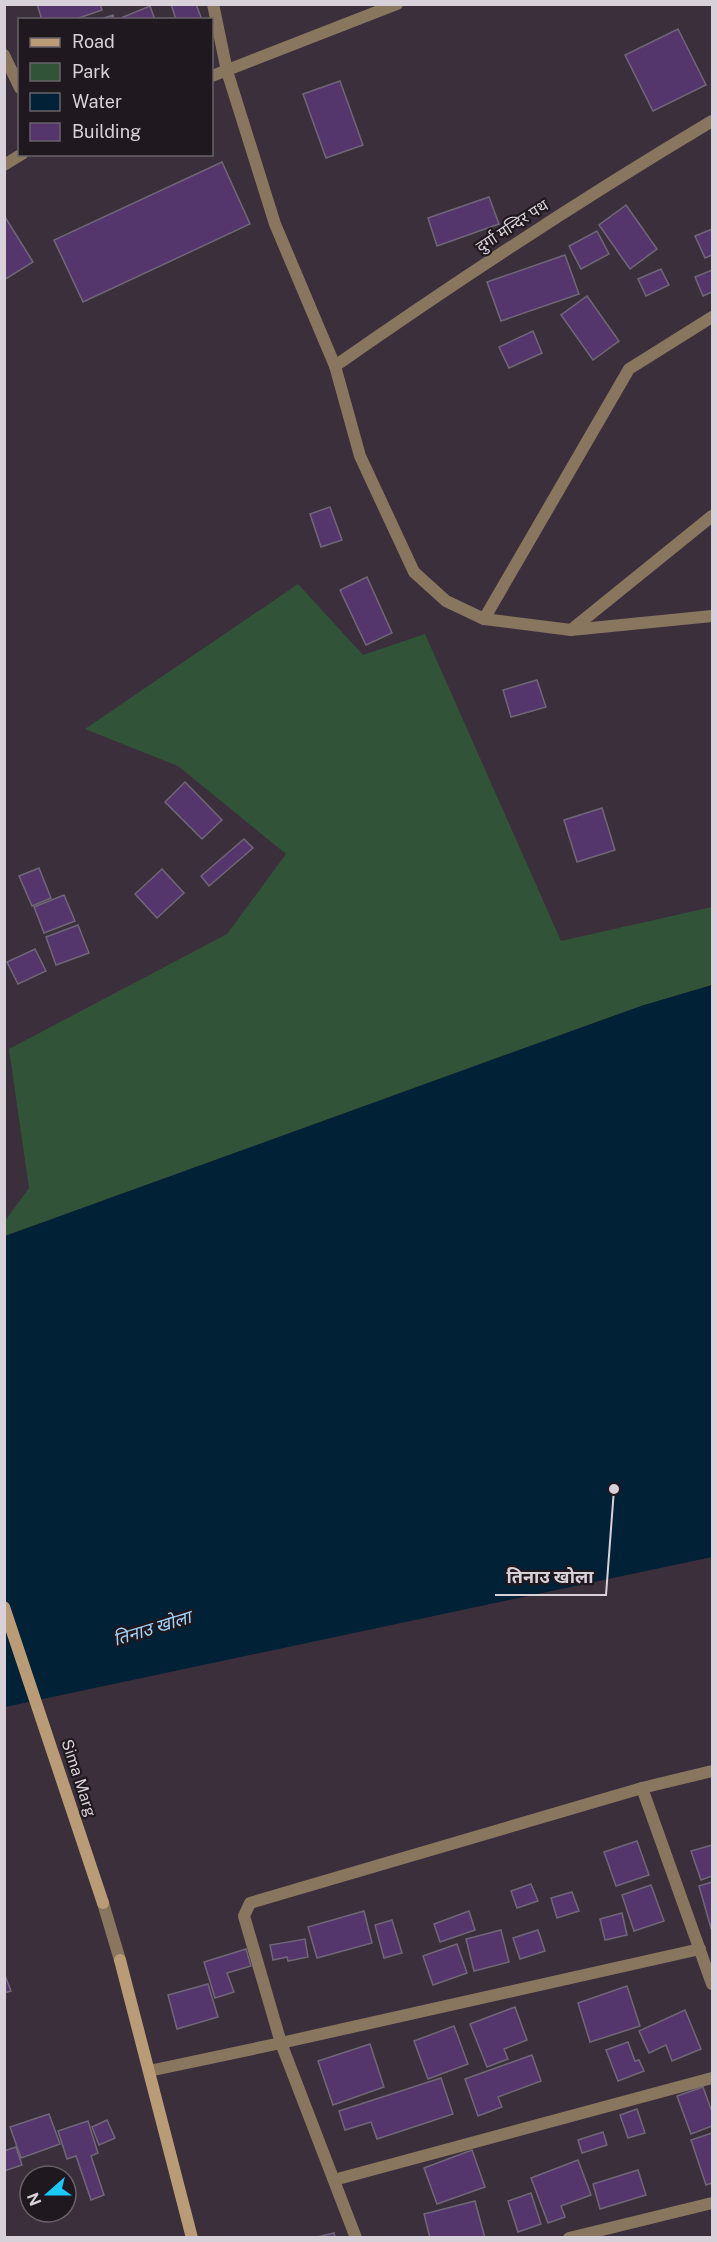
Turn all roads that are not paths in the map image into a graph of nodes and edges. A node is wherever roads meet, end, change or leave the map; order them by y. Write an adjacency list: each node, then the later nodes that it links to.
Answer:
1 (213, 4): 4 (street)
2 (397, 4): 4 (street)
3 (4, 56): 6 (street)
4 (227, 71): 5 (street); 11 (street)
5 (213, 76)
6 (18, 84)
7 (712, 121): 11 (street, दुर्गा मन्दिर पथ)
8 (19, 156): 9 (street)
9 (4, 165)
10 (712, 317): 14 (street)
11 (335, 366): 14 (street)
12 (712, 516): 15 (street)
13 (712, 616): 15 (street)
14 (484, 619): 15 (street)
15 (571, 630)
16 (4, 1607): 23 (street, Sima Marg)
17 (712, 1771): 18 (street)
18 (642, 1788): 19 (street); 22 (street)
19 (700, 1949): 20 (street); 22 (street)
20 (709, 1966): 21 (street)
21 (712, 1984)
22 (281, 2043): 23 (street); 25 (street)
23 (148, 2071): 27 (street)
24 (712, 2078): 25 (street)
25 (334, 2180): 28 (street)
26 (712, 2203): 29 (street)
27 (192, 2238)
28 (356, 2238)
29 (569, 2238)

